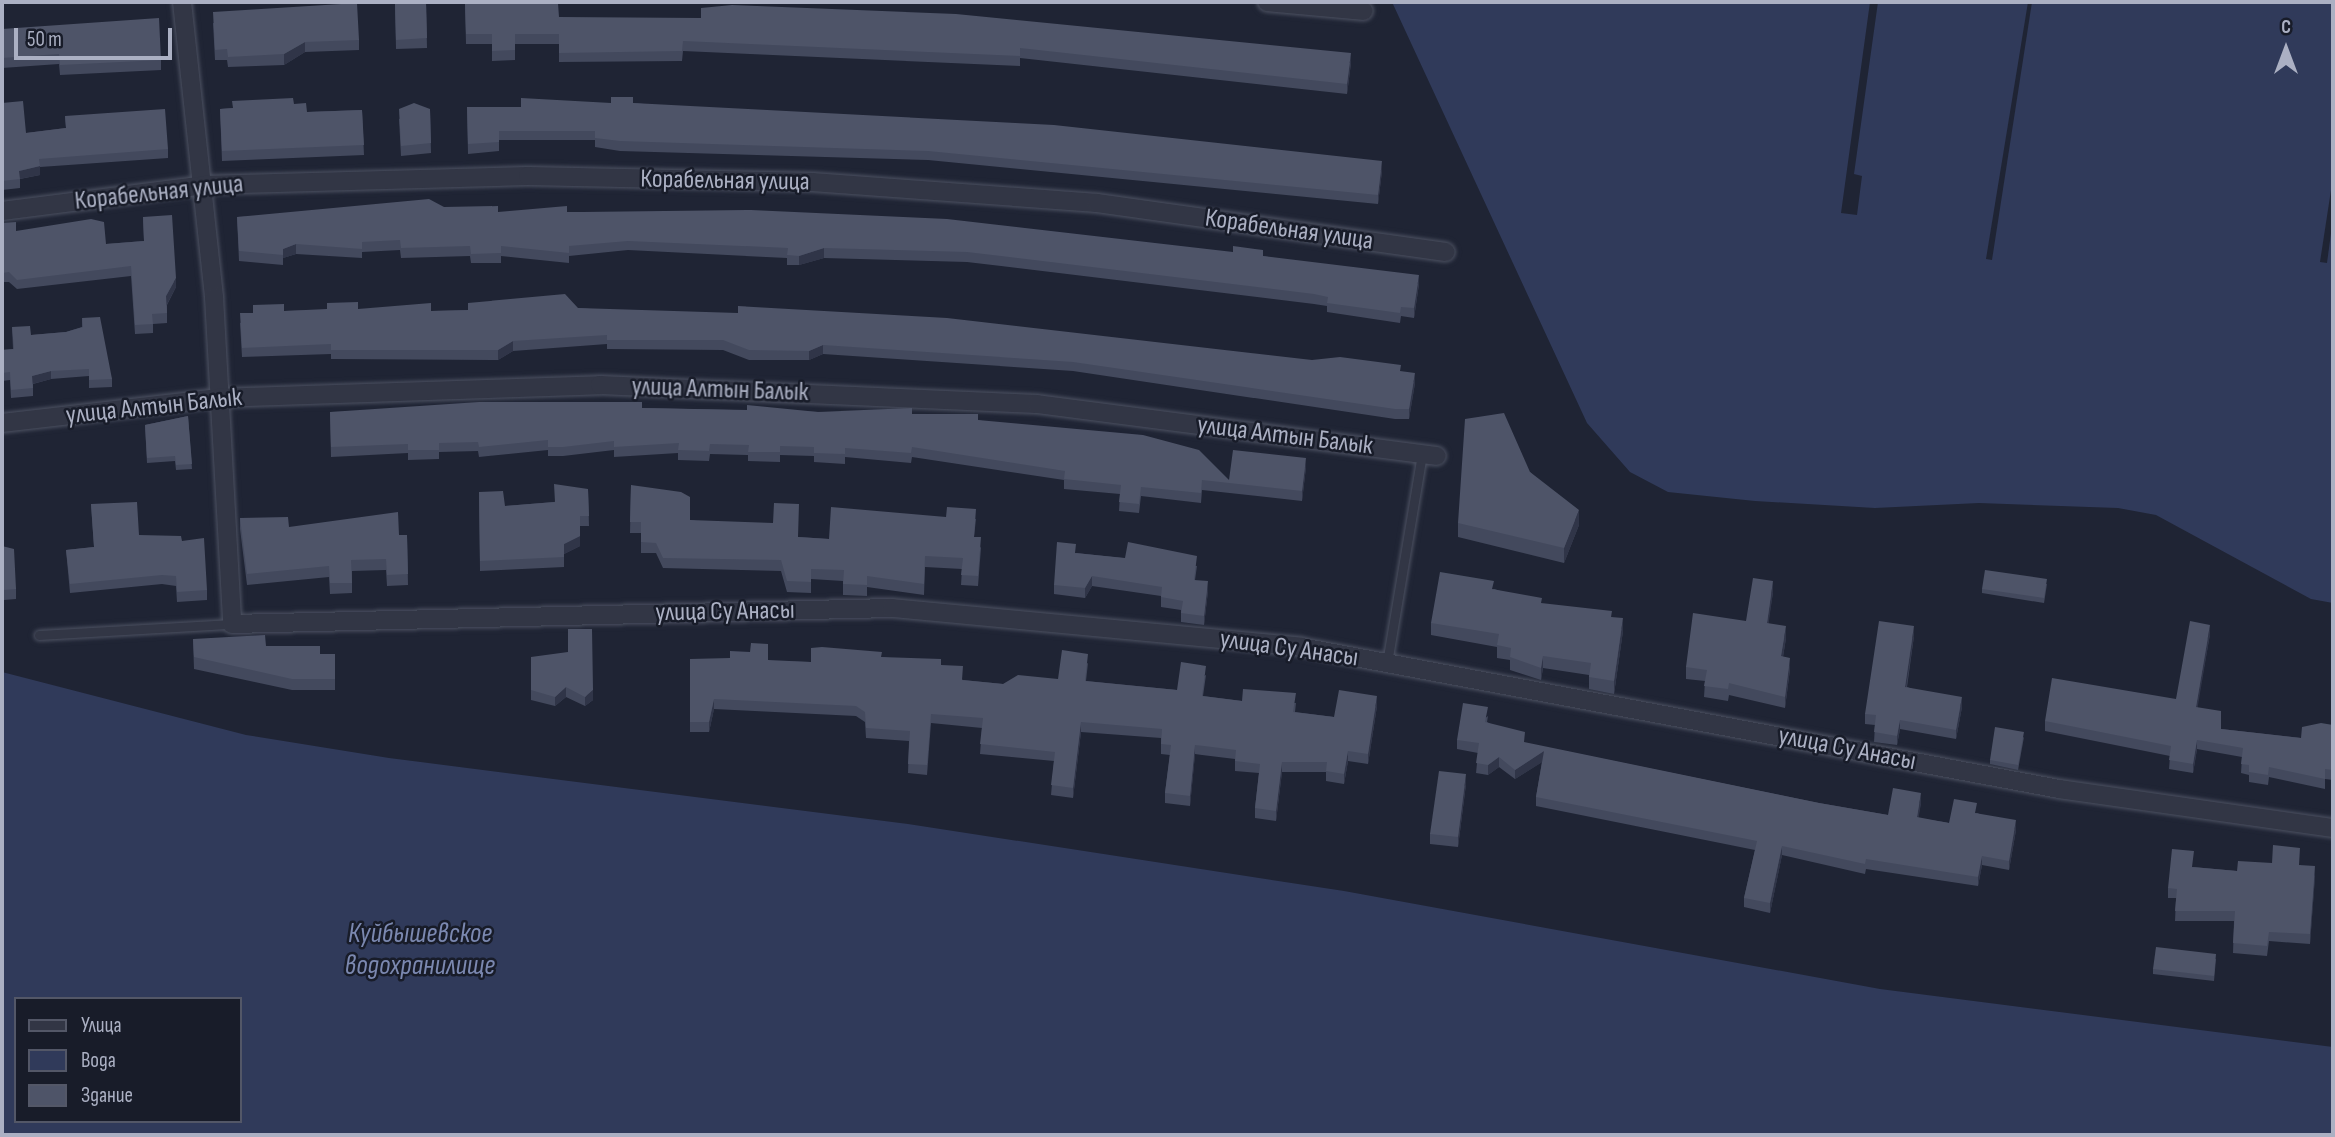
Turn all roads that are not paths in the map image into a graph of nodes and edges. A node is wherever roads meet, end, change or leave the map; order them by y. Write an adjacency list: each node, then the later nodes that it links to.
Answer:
1 (182, 2): 4 (street)
2 (1267, 2): 3 (street)
3 (1364, 11)
4 (204, 185): 5 (street, Корабельная улица); 6 (street, Корабельная улица); 7 (street)
5 (2, 211)
6 (1446, 252)
7 (217, 398): 8 (street, улица Алтын Балык); 9 (street, улица Алтын Балык); 10 (street)
8 (2, 423)
9 (1429, 455): 12 (lane)
10 (232, 624): 11 (lane); 12 (street, улица Су Анасы)
11 (39, 635)
12 (1387, 663): 13 (street, улица Су Анасы)
13 (2333, 828)

